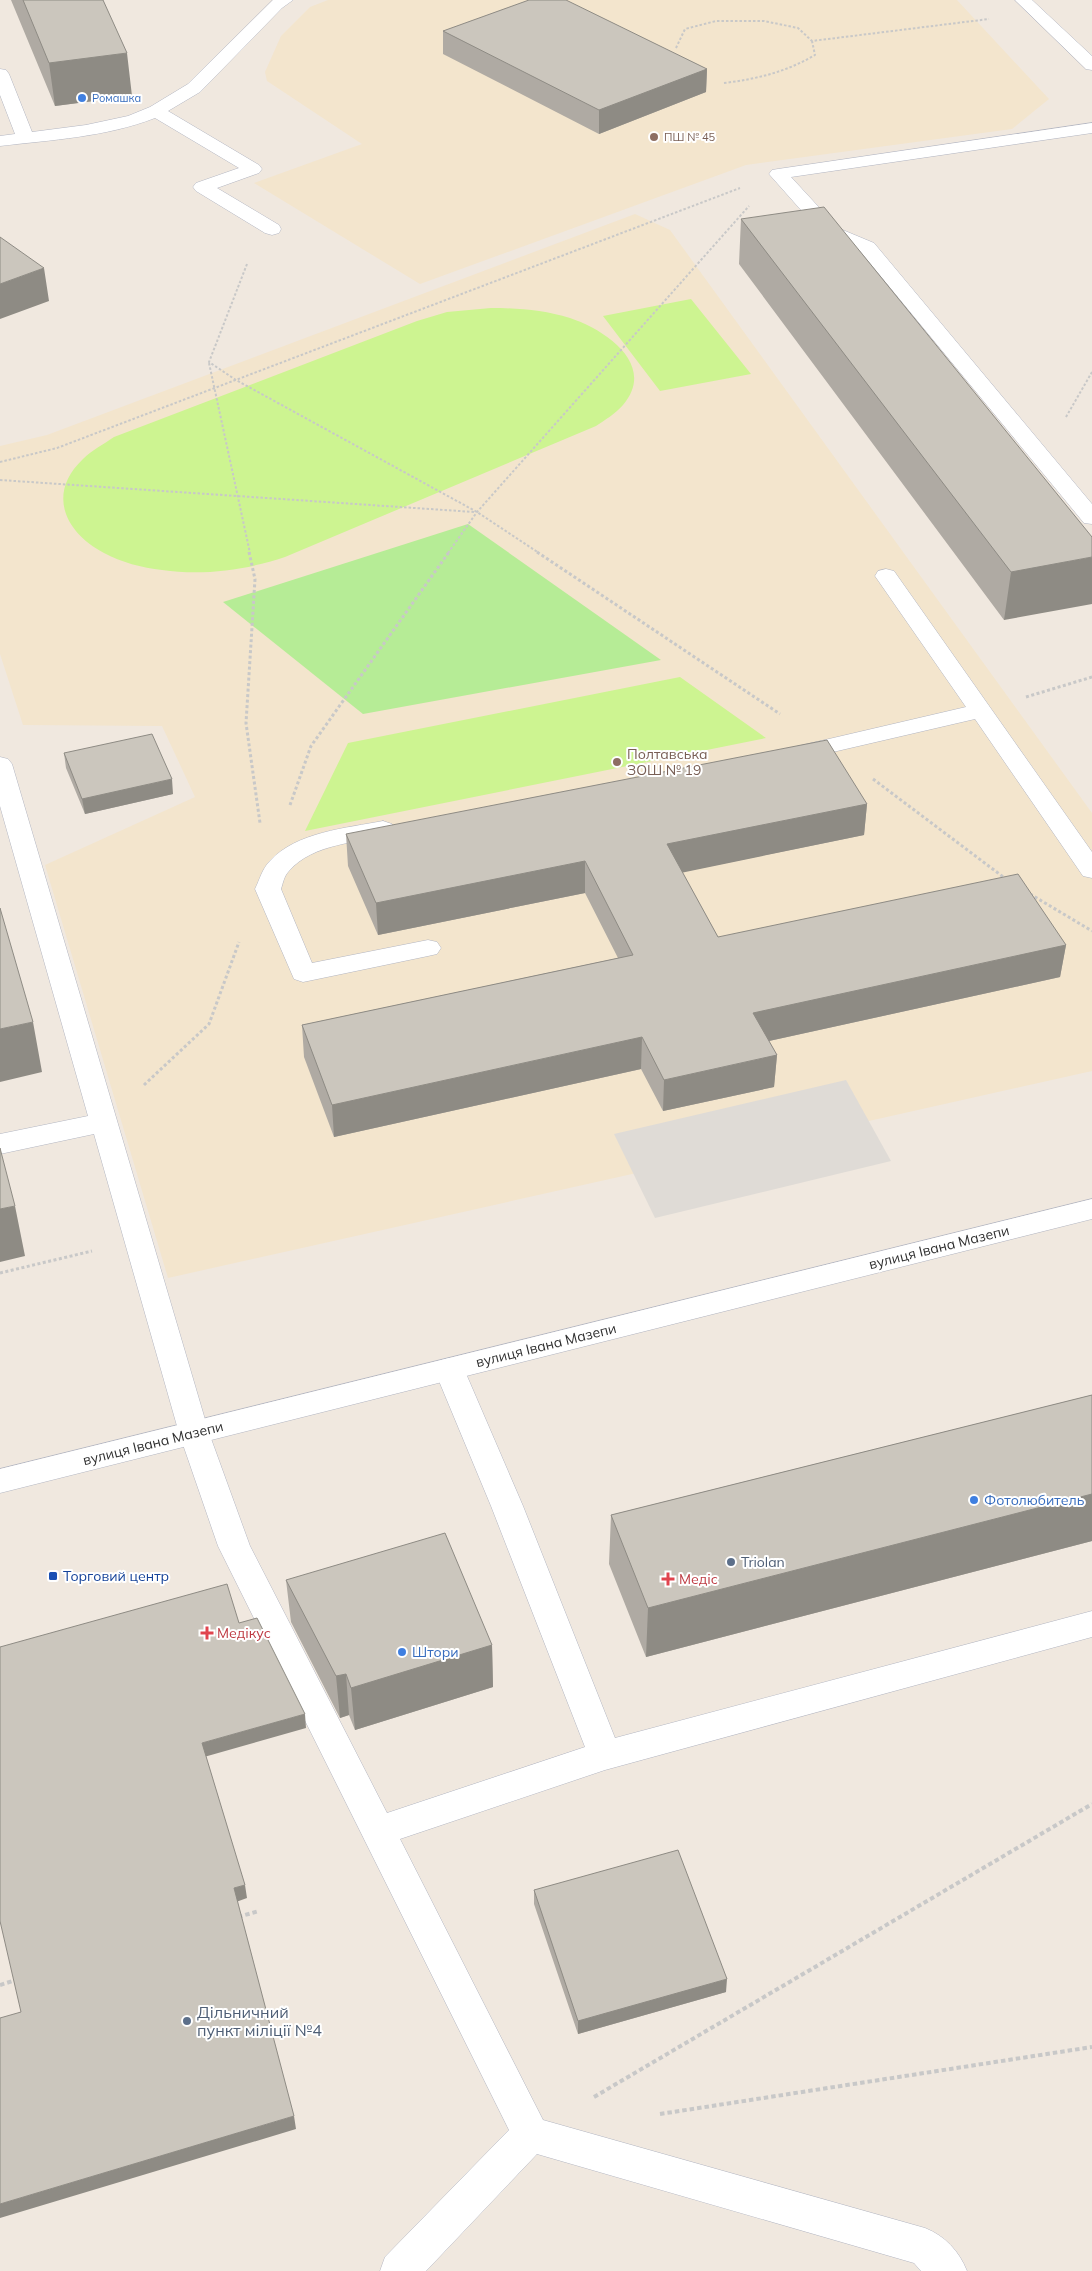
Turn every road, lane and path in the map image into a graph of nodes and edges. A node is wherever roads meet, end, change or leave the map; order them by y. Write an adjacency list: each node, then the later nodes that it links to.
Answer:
1 (285, 0): 9 (main road)
2 (1023, 0): 3 (main road)
3 (1037, 13): 4 (path); 6 (main road)
4 (812, 40): 5 (path); 8 (path)
5 (676, 48)
6 (1092, 65)
7 (0, 74): 11 (main road)
8 (724, 83)
9 (156, 111): 11 (main road); 14 (main road)
10 (1092, 128): 13 (main road)
11 (26, 138): 12 (main road)
12 (0, 141)
13 (778, 174): 17 (path); 22 (path); 23 (main road)
14 (272, 229)
15 (249, 257): 16 (path)
16 (209, 362): 17 (path); 18 (path)
17 (236, 380): 18 (path); 22 (path)
18 (215, 388): 19 (path); 21 (path)
19 (0, 462)
20 (0, 480): 21 (path)
21 (238, 496): 22 (path); 31 (path)
22 (477, 512): 29 (path)
23 (1092, 518)
24 (886, 576): 26 (main road)
25 (1092, 677): 26 (path)
26 (980, 711): 27 (main road); 32 (main road)
27 (772, 758)
28 (0, 764): 35 (main road)
29 (287, 812)
30 (401, 826): 34 (main road)
31 (261, 829)
32 (1092, 870)
33 (240, 941): 35 (path)
34 (428, 948)
35 (104, 1122): 36 (main road); 38 (main road)
36 (0, 1144)
37 (1092, 1209): 40 (main road, вулиця Івана Мазепи)
38 (138, 1241): 39 (path); 41 (main road)
39 (0, 1273)
40 (449, 1369): 41 (main road, вулиця Івана Мазепи); 44 (main road)
41 (194, 1433): 42 (main road, вулиця Івана Мазепи); 46 (main road)
42 (0, 1481)
43 (1092, 1624): 44 (main road)
44 (606, 1755): 46 (main road)
45 (1092, 1804): 53 (path)
46 (379, 1831): 53 (main road)
47 (259, 1911): 48 (path)
48 (230, 1919)
49 (19, 1980): 50 (path)
50 (0, 1985)
51 (1092, 2047): 52 (path)
52 (649, 2116)
53 (531, 2134): 54 (main road); 55 (main road)
54 (399, 2271)
55 (948, 2271)

